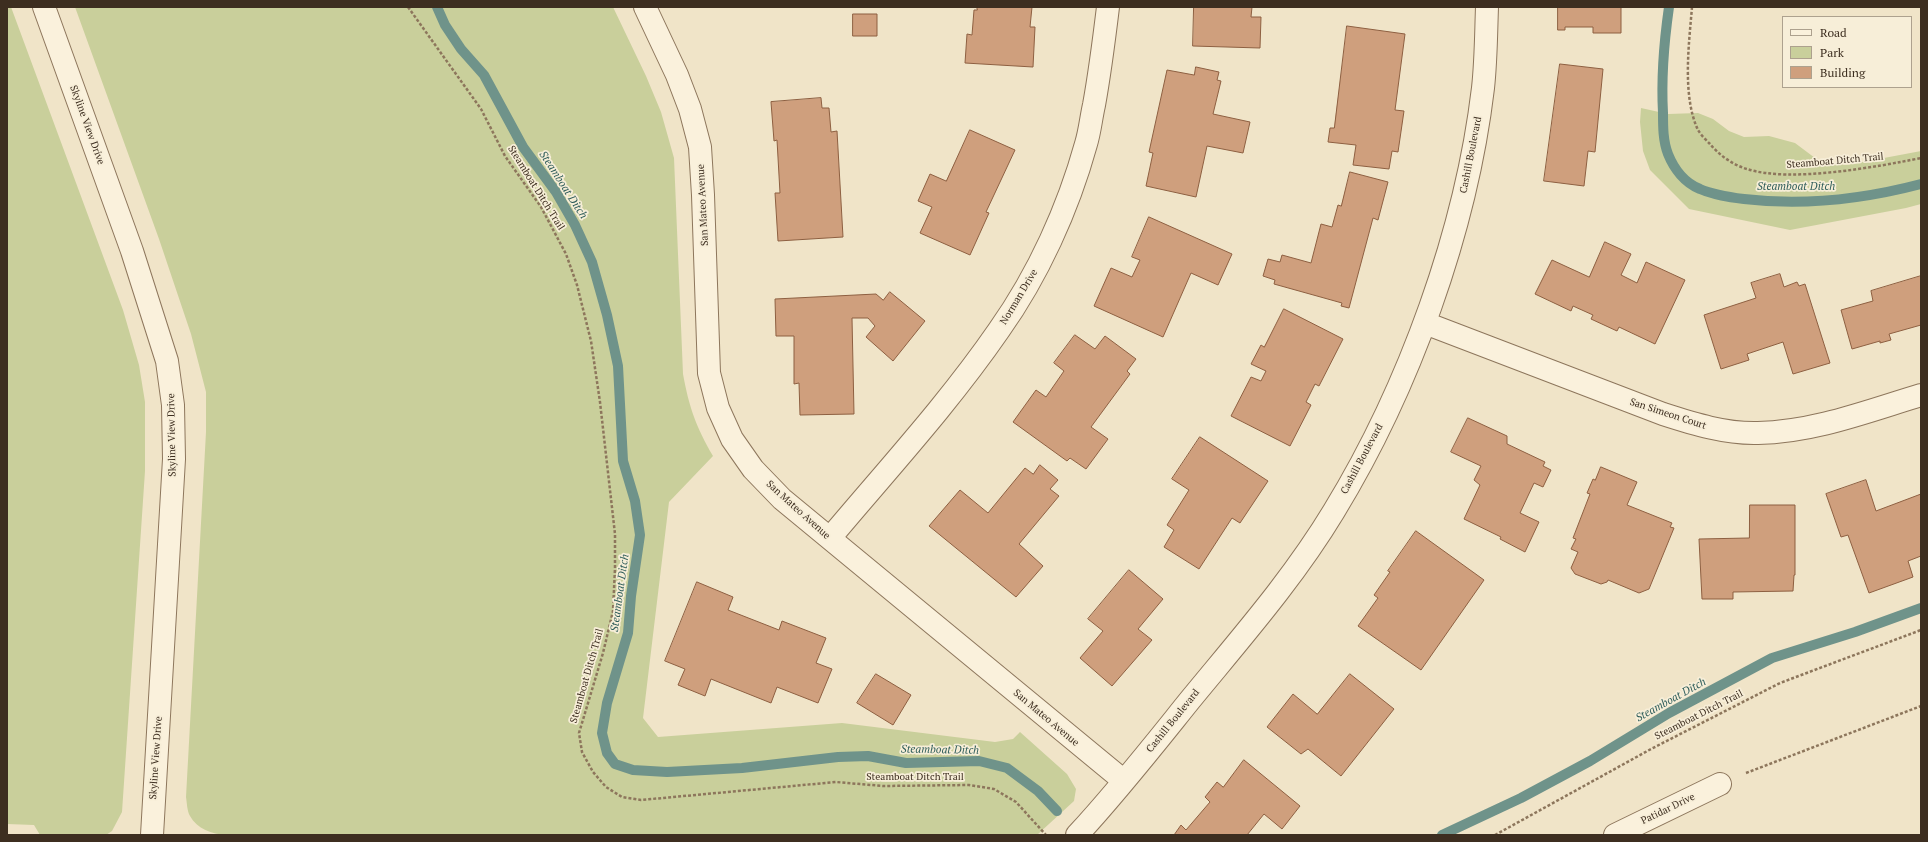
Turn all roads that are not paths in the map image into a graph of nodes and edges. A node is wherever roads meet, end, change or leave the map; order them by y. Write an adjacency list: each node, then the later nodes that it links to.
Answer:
1 (44, 7): 10 (street, Skyline View Drive)
2 (645, 7): 7 (street, San Mateo Avenue)
3 (1108, 7): 7 (street, Norman Drive)
4 (1487, 7): 5 (street, Cashill Boulevard)
5 (1424, 323): 6 (street, San Simeon Court); 8 (street, Cashill Boulevard)
6 (1921, 395)
7 (830, 538): 8 (street, San Mateo Avenue)
8 (1124, 782): 11 (street, Cashill Boulevard)
9 (1720, 784): 12 (street, Patidar Drive)
10 (152, 835)
11 (1077, 835)
12 (1615, 835)

